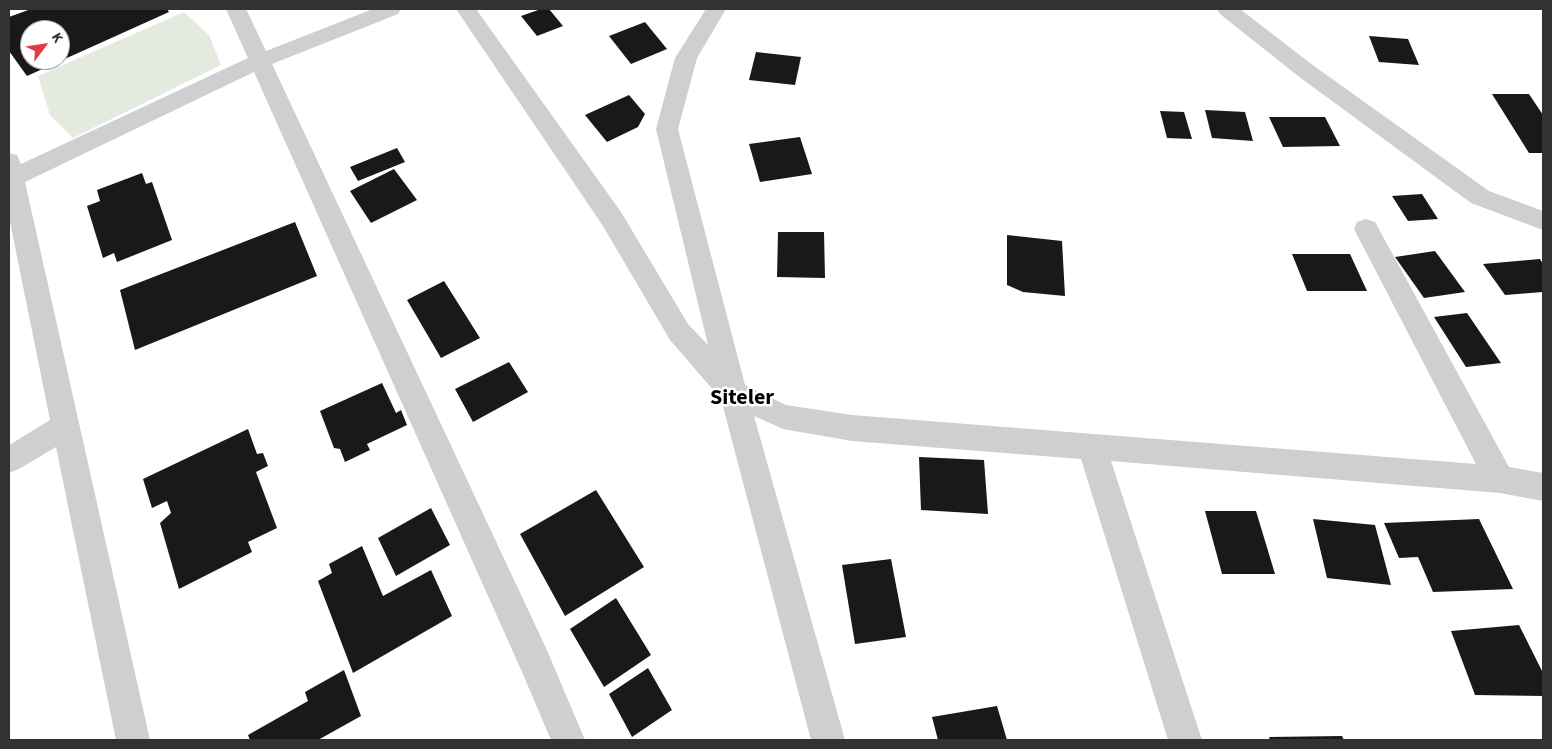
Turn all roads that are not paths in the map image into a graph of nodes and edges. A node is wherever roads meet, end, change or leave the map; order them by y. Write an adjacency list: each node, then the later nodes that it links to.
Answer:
1 (236, 9): 6 (street)
2 (391, 9): 6 (street)
3 (466, 9): 10 (street)
4 (716, 9): 10 (street)
5 (1227, 9): 8 (street)
6 (260, 61): 7 (street); 17 (street)
7 (10, 173): 11 (street)
8 (1543, 222)
9 (1366, 229): 14 (street)
10 (733, 393): 12 (street); 18 (street)
11 (66, 426): 13 (street); 16 (street)
12 (1092, 447): 14 (street); 19 (street)
13 (9, 460)
14 (1500, 479): 15 (street)
15 (1543, 487)
16 (133, 740)
17 (568, 740)
18 (828, 740)
19 (1185, 740)

